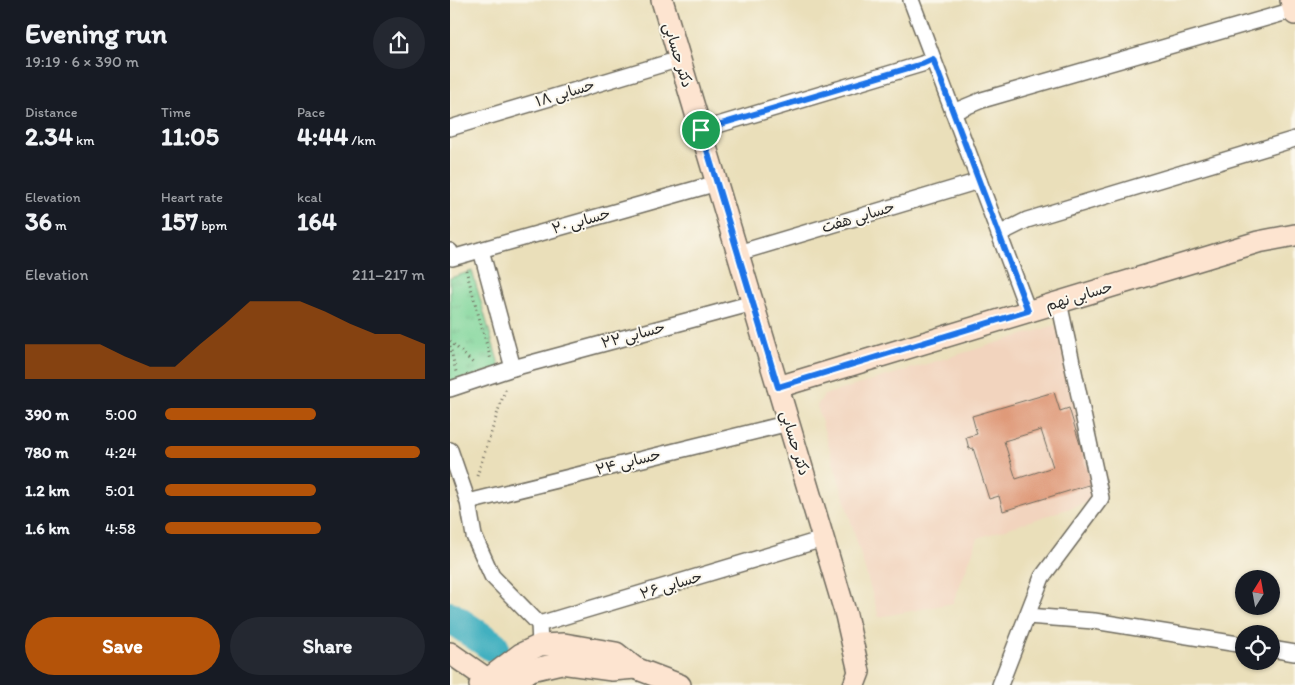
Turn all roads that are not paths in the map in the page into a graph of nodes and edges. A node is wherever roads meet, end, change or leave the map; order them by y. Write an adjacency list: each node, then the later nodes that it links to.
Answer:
1 (663, 0): 4 (main road, دکتر حسابی)
2 (911, 0): 5 (street)
3 (1293, 8): 6 (street)
4 (680, 59): 7 (street, حسابی ۱۸); 8 (main road, دکتر حسابی)
5 (933, 59): 6 (street); 8 (street)
6 (953, 112): 10 (street)
7 (450, 128)
8 (701, 130): 11 (main road, دکتر حسابی)
9 (1295, 139): 12 (street)
10 (979, 181): 12 (street); 16 (street, حسابی هفت)
11 (717, 183): 14 (street, حسابی ۲۰); 16 (main road, دکتر حسابی)
12 (999, 234): 19 (street)
13 (1295, 235): 17 (main road, حسابی نهم)
14 (481, 250): 15 (street, حسابی ۲۰); 20 (street)
15 (450, 251)
16 (738, 253): 18 (main road, دکتر حسابی)
17 (1059, 302): 19 (main road, حسابی نهم); 27 (street)
18 (753, 303): 20 (street, حسابی ۲۲); 21 (main road, دکتر حسابی)
19 (1028, 311): 21 (main road, حسابی نهم)
20 (513, 368): 22 (street, حسابی ۲۲)
21 (778, 387): 23 (main road, دکتر حسابی)
22 (450, 389)
23 (788, 423): 25 (street, حسابی ۲۴); 26 (main road, دکتر حسابی)
24 (450, 450): 25 (street)
25 (468, 502): 28 (street)
26 (824, 539): 28 (street, حسابی ۲۶); 37 (main road, دکتر حسابی)
27 (1027, 616): 29 (street); 38 (street)
28 (540, 635): 33 (main road); 34 (main road)
29 (1235, 644)
30 (1280, 650): 32 (street)
31 (450, 653): 34 (main road)
32 (1295, 653)
33 (635, 668): 35 (main road); 36 (main road)
34 (488, 683)
35 (510, 685)
36 (680, 685)
37 (854, 685)
38 (1000, 685)

